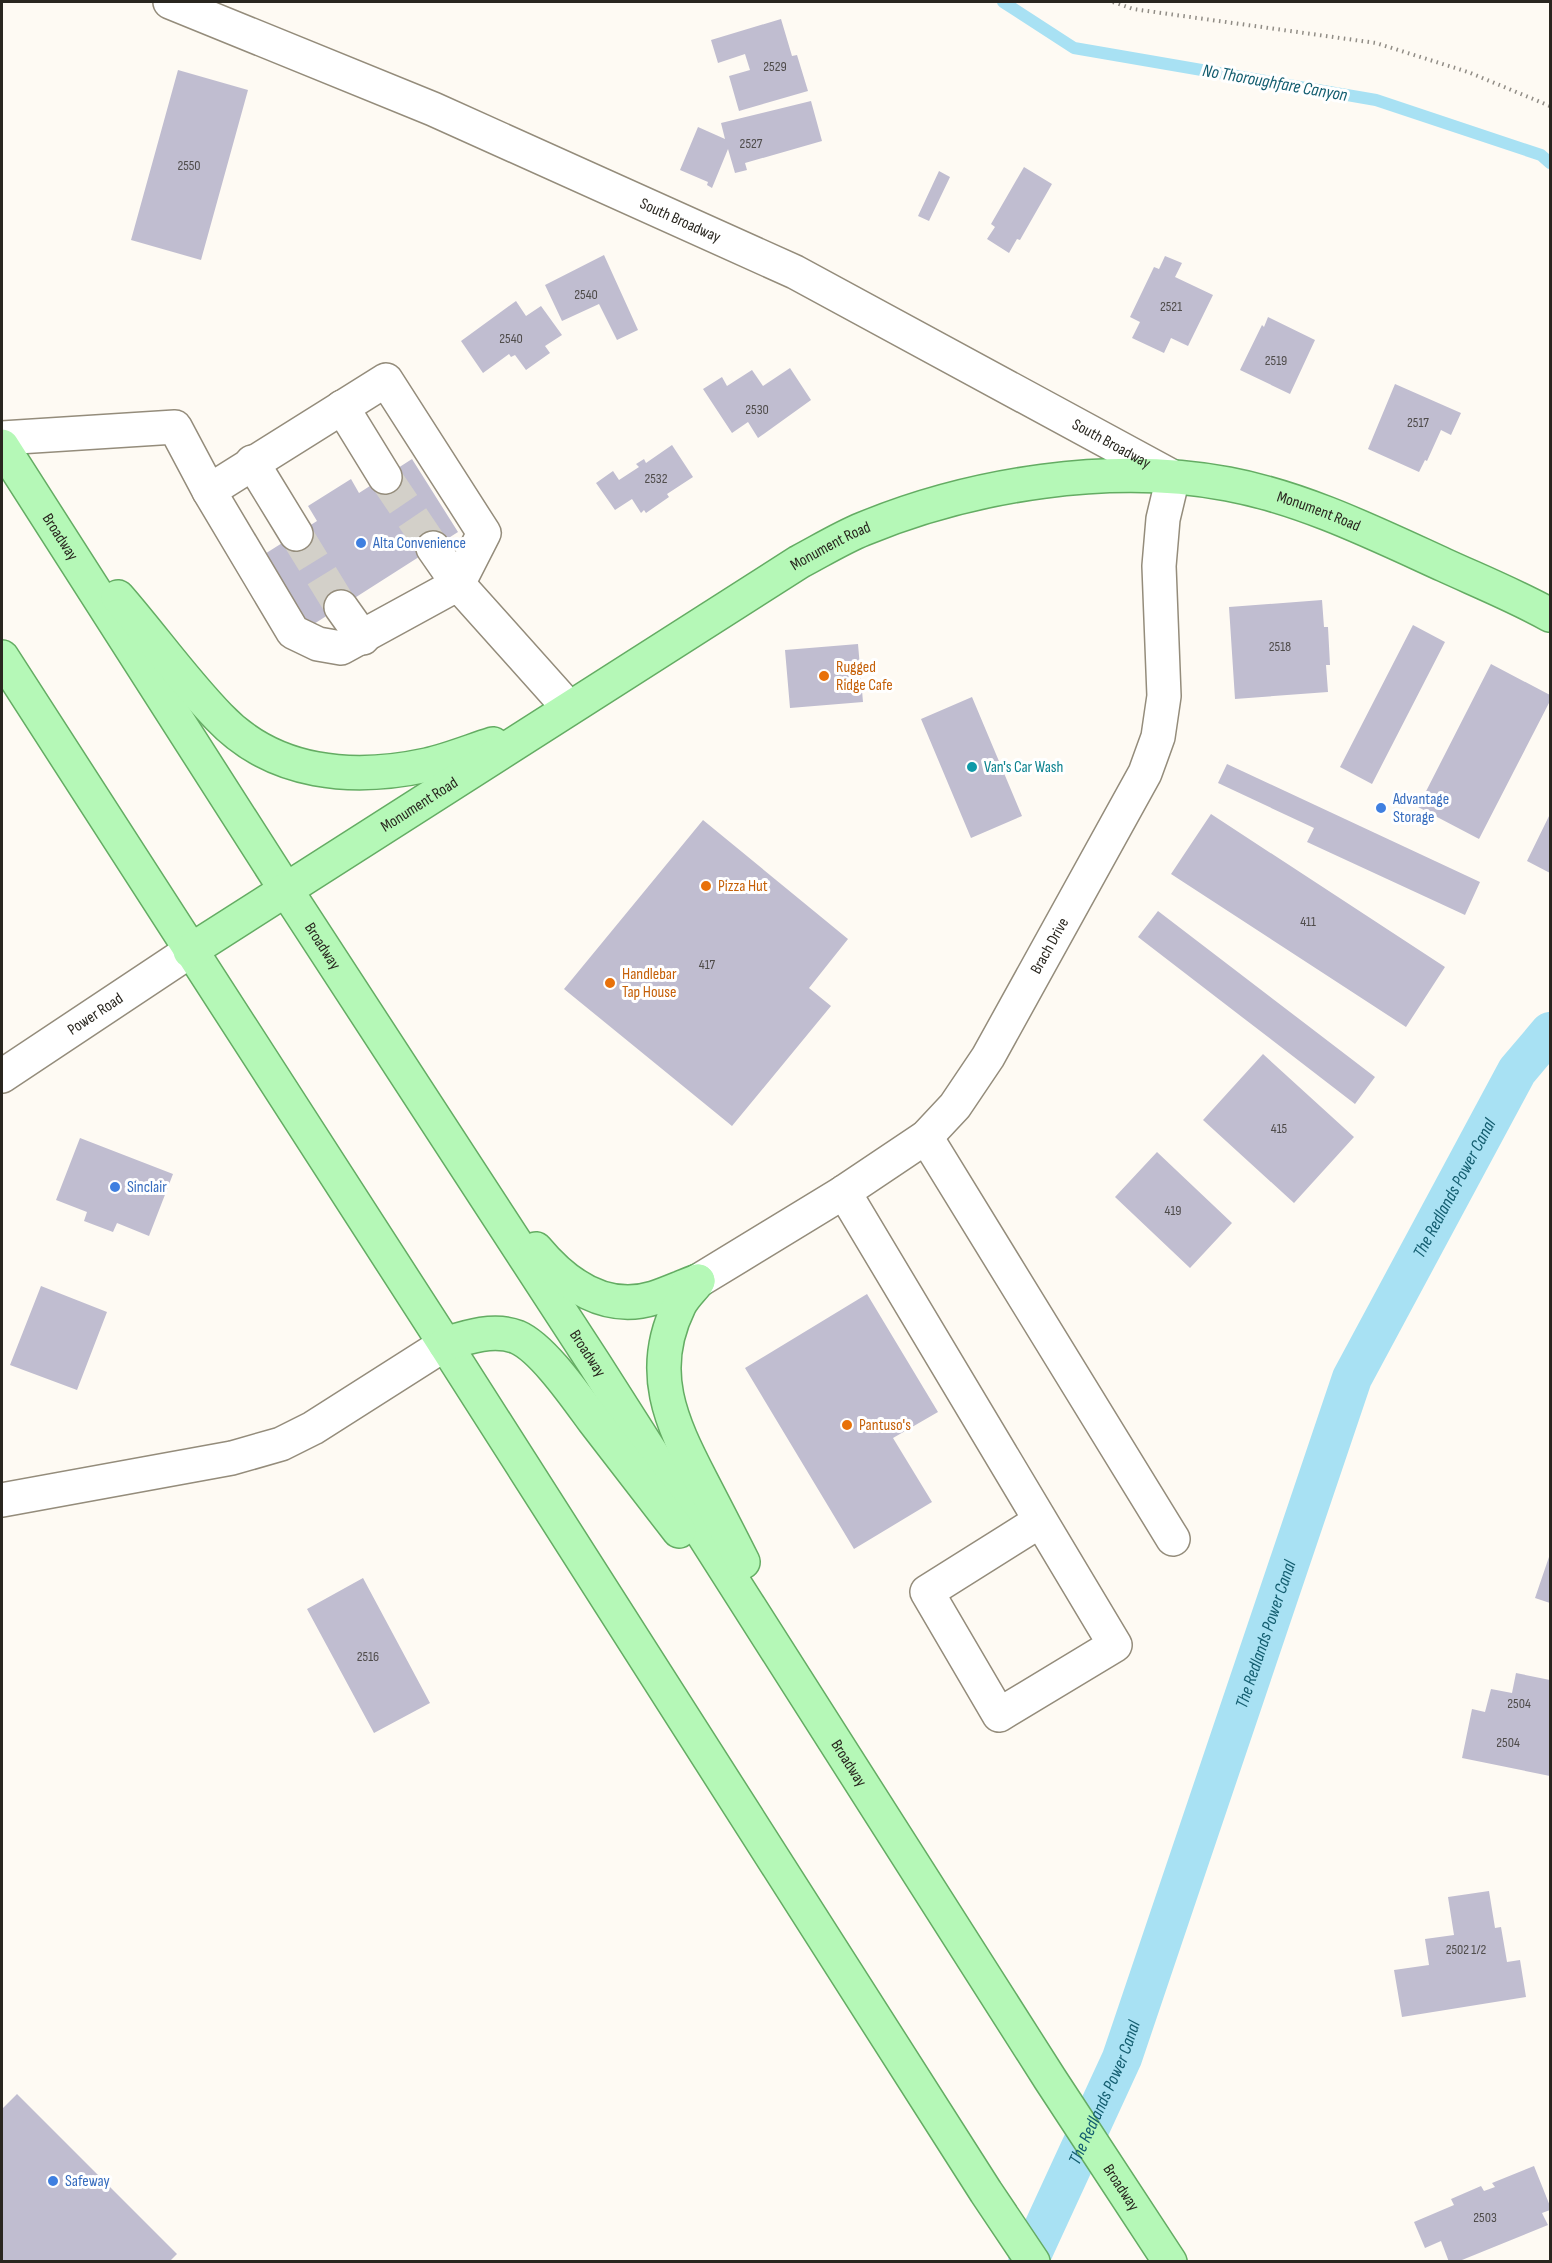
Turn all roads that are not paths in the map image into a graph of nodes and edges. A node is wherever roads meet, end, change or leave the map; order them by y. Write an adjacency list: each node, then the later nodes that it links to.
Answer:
1 (170, 2): 7 (street, South Broadway)
2 (342, 407): 5 (street); 6 (street); 12 (street)
3 (2, 438): 8 (street)
4 (2, 446): 9 (main road, Broadway)
5 (252, 462): 8 (street); 10 (street)
6 (385, 477)
7 (1173, 477): 14 (main road, Monument Road); 17 (main road, Monument Road); 22 (street, Brach Drive)
8 (209, 491): 15 (street)
9 (46, 515): 18 (main road); 19 (main road, Broadway)
10 (296, 534)
11 (433, 548): 12 (street)
12 (458, 584): 15 (street); 17 (street)
13 (341, 607): 15 (street)
14 (1551, 615)
15 (363, 638)
16 (2, 657): 20 (main road)
17 (569, 708): 18 (main road, Monument Road)
18 (532, 732): 19 (main road, Monument Road)
19 (286, 890): 20 (main road, Monument Road); 23 (main road, Broadway)
20 (190, 951): 21 (street, Power Road); 26 (main road)
21 (2, 1077)
22 (926, 1137): 24 (street, Brach Drive); 29 (street)
23 (464, 1162): 25 (main road); 30 (main road, Broadway)
24 (844, 1192): 25 (street, Brach Drive); 28 (street)
25 (698, 1281): 30 (main road)
26 (445, 1344): 27 (street); 30 (main road); 31 (main road)
27 (2, 1500)
28 (1040, 1521): 28 (street)
29 (1173, 1539)
30 (810, 1701): 32 (main road, Broadway)
31 (1033, 2262)
32 (1170, 2262)

